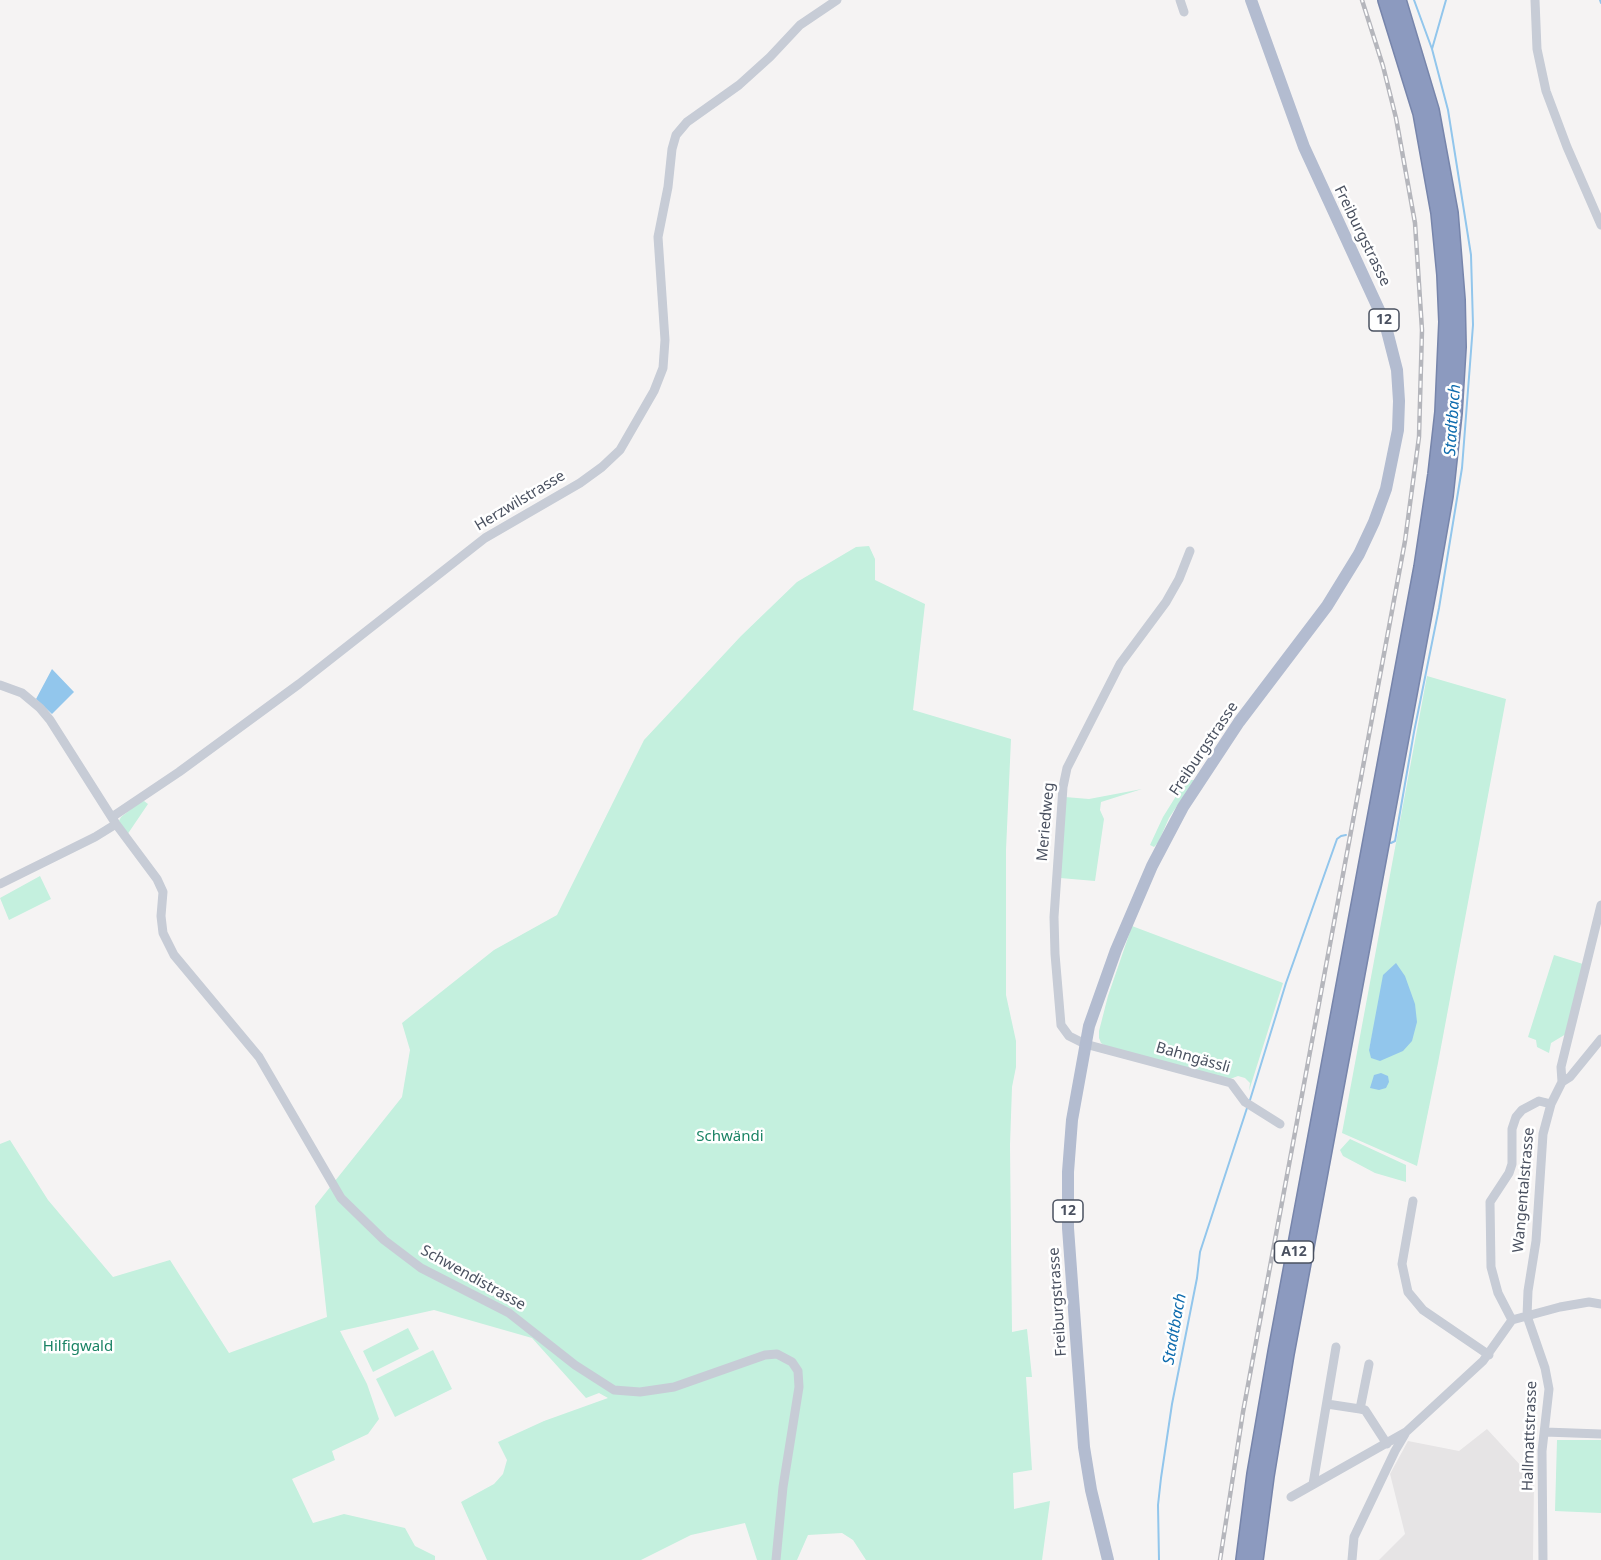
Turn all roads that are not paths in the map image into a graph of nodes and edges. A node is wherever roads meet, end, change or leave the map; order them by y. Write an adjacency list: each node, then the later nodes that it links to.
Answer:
1 (837, 0): 11 (street, Herzwilstrasse)
2 (1180, 0): 7 (street)
3 (1251, 0): 15 (main road, Freiburgstrasse / 12)
4 (1386, 0): 36 (highway, A12)
5 (1398, 0): 37 (highway, A12)
6 (1535, 0): 8 (street)
7 (1184, 12)
8 (1601, 225)
9 (1190, 551): 15 (street, Meriedweg)
10 (0, 685): 11 (street, Schwendistrasse)
11 (114, 820): 12 (street, Herzwilstrasse); 34 (street, Schwendistrasse)
12 (0, 884)
13 (1601, 905): 16 (street, Wangentalstrasse)
14 (1601, 1039): 16 (street)
15 (1085, 1044): 18 (street, Bahngässli); 35 (main road, Freiburgstrasse / 12)
16 (1562, 1082): 17 (street, Wangentalstrasse)
17 (1551, 1104): 21 (street, Wangentalstrasse); 22 (street)
18 (1280, 1124)
19 (1413, 1201): 24 (street)
20 (1601, 1304): 21 (street)
21 (1527, 1316): 22 (street); 29 (street, Hallmattstrasse)
22 (1512, 1320): 24 (street)
23 (1336, 1347): 26 (street)
24 (1489, 1355): 28 (street)
25 (1369, 1364): 27 (street)
26 (1327, 1404): 27 (street); 32 (street)
27 (1360, 1409): 31 (street)
28 (1406, 1432): 31 (street); 38 (street)
29 (1545, 1432): 30 (street); 39 (street, Hallmattstrasse)
30 (1601, 1434)
31 (1387, 1444): 32 (street)
32 (1313, 1484): 33 (street)
33 (1291, 1497)
34 (776, 1560)
35 (1108, 1560)
36 (1244, 1560)
37 (1255, 1560)
38 (1352, 1560)
39 (1543, 1560)

